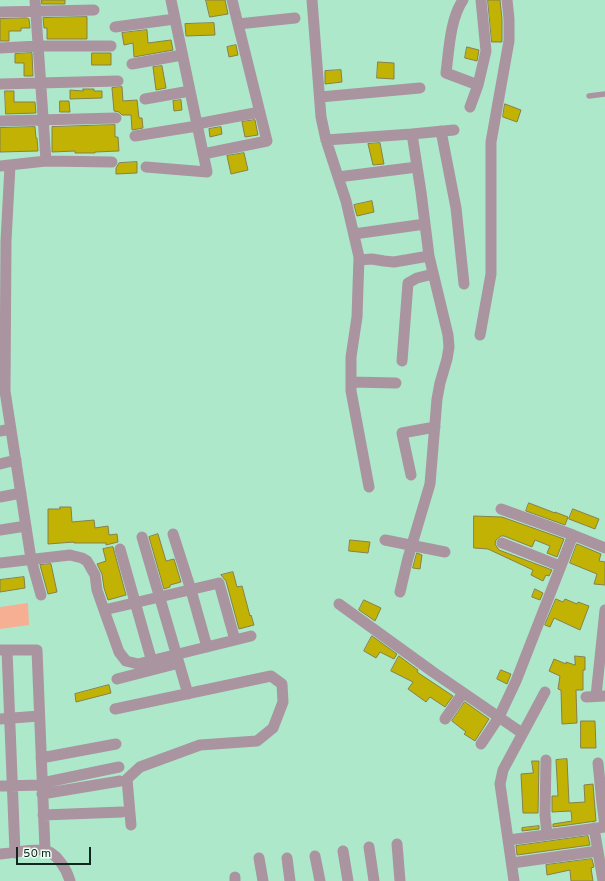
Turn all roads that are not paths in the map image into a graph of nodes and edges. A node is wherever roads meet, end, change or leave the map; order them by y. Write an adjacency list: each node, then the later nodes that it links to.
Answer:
1 (171, 0): 11 (street)
2 (232, 0): 12 (street)
3 (312, 0): 27 (street)
4 (463, 0): 22 (street)
5 (481, 0): 22 (street)
6 (507, 0): 58 (street)
7 (35, 6): 8 (street); 9 (street); 14 (street)
8 (94, 10)
9 (0, 12)
10 (295, 18): 12 (street)
11 (175, 19): 13 (street); 17 (street)
12 (238, 24): 30 (street)
13 (115, 27)
14 (39, 46): 15 (street); 16 (street); 20 (street)
15 (111, 46)
16 (0, 48)
17 (182, 55): 18 (street); 24 (street)
18 (132, 64)
19 (118, 81): 20 (street)
20 (42, 83): 21 (street); 32 (street)
21 (0, 84)
22 (478, 85): 29 (street)
23 (420, 88): 27 (street)
24 (190, 91): 28 (street); 34 (street)
25 (605, 94): 26 (lane)
26 (589, 96)
27 (320, 97): 39 (street)
28 (145, 99)
29 (470, 107)
30 (260, 112): 34 (street); 40 (street)
31 (116, 118): 32 (street)
32 (44, 119): 33 (street); 41 (street)
33 (0, 121)
34 (197, 125): 38 (street); 40 (street)
35 (454, 130): 36 (street)
36 (442, 131): 37 (street); 55 (street)
37 (412, 134): 39 (street); 45 (street)
38 (135, 136)
39 (326, 140): 46 (street)
40 (203, 154): 44 (street)
41 (46, 161): 42 (street); 43 (street)
42 (112, 162)
43 (5, 166): 47 (street)
44 (146, 167)
45 (417, 167): 46 (street); 48 (street)
46 (338, 177): 49 (street)
47 (4, 199): 50 (street)
48 (425, 224): 49 (street); 51 (street)
49 (354, 234): 52 (street)
50 (3, 241): 53 (street)
51 (428, 256): 52 (street); 54 (street)
52 (359, 260): 61 (street)
53 (3, 271): 56 (street)
54 (433, 274): 60 (street); 64 (street)
55 (464, 284)
56 (3, 300): 57 (street)
57 (3, 330): 59 (street)
58 (480, 335)
59 (3, 360): 63 (street)
60 (402, 361)
61 (351, 382): 62 (street); 70 (street)
62 (396, 383)
63 (3, 391): 65 (street)
64 (435, 427): 69 (street); 81 (street)
65 (11, 429): 66 (street); 67 (street)
66 (0, 431)
67 (16, 460): 68 (street); 71 (street)
68 (0, 464)
69 (411, 475)
70 (370, 487)
71 (21, 493): 72 (street); 74 (street)
72 (0, 496)
73 (501, 509): 77 (street)
74 (26, 526): 75 (street); 85 (street)
75 (0, 530)
76 (173, 534): 88 (street)
77 (573, 535): 82 (street); 87 (street)
78 (142, 538): 91 (street)
79 (385, 540): 81 (street)
80 (502, 543): 87 (street)
81 (413, 545): 84 (street); 89 (street)
82 (605, 548)
83 (120, 549): 92 (street)
84 (445, 552)
85 (31, 559): 86 (street); 90 (street); 94 (street)
86 (0, 564)
87 (560, 566): 109 (street)
88 (191, 590): 91 (street); 97 (street); 98 (street)
89 (400, 592)
90 (41, 595)
91 (159, 597): 92 (street); 100 (street)
92 (135, 603): 94 (street); 101 (street)
93 (339, 604): 104 (street)
94 (104, 610): 101 (street)
95 (605, 610): 106 (street)
96 (251, 636): 97 (street)
97 (235, 640): 98 (street)
98 (207, 647): 100 (street)
99 (3, 650): 108 (street); 110 (street)
100 (178, 659): 101 (street); 102 (street); 105 (street)
101 (152, 662)
102 (117, 679)
103 (545, 692): 112 (street)
104 (463, 693): 109 (street); 111 (street)
105 (188, 694): 107 (street); 126 (street)
106 (596, 696)
107 (115, 709)
108 (39, 716): 110 (street); 115 (street)
109 (499, 717): 112 (street); 114 (street)
110 (5, 719): 121 (street)
111 (445, 719)
112 (522, 733): 130 (street)
113 (116, 744): 115 (street)
114 (482, 744)
115 (41, 758): 122 (street)
116 (546, 760): 129 (street)
117 (598, 763): 123 (street)
118 (119, 767): 122 (street)
119 (120, 781): 122 (street)
120 (0, 786): 121 (street)
121 (12, 786): 122 (street); 136 (street)
122 (42, 787): 125 (street)
123 (604, 803): 127 (street)
124 (122, 812): 125 (street)
125 (43, 814): 133 (street)
126 (132, 825)
127 (605, 826): 128 (street)
128 (594, 828): 129 (street); 135 (street)
129 (548, 834): 130 (street)
130 (509, 840): 141 (street)
131 (397, 844): 148 (street)
132 (370, 847): 147 (street)
133 (45, 850): 136 (street); 142 (street)
134 (343, 851): 146 (street)
135 (598, 851): 141 (street); 150 (street)
136 (15, 853): 137 (street)
137 (0, 854)
138 (316, 856): 145 (street)
139 (259, 858): 143 (street)
140 (287, 858): 144 (street)
141 (512, 862): 149 (street)
142 (70, 881)
143 (263, 881)
144 (290, 881)
145 (320, 881)
146 (348, 881)
147 (374, 881)
148 (400, 881)
149 (514, 881)
150 (603, 881)

